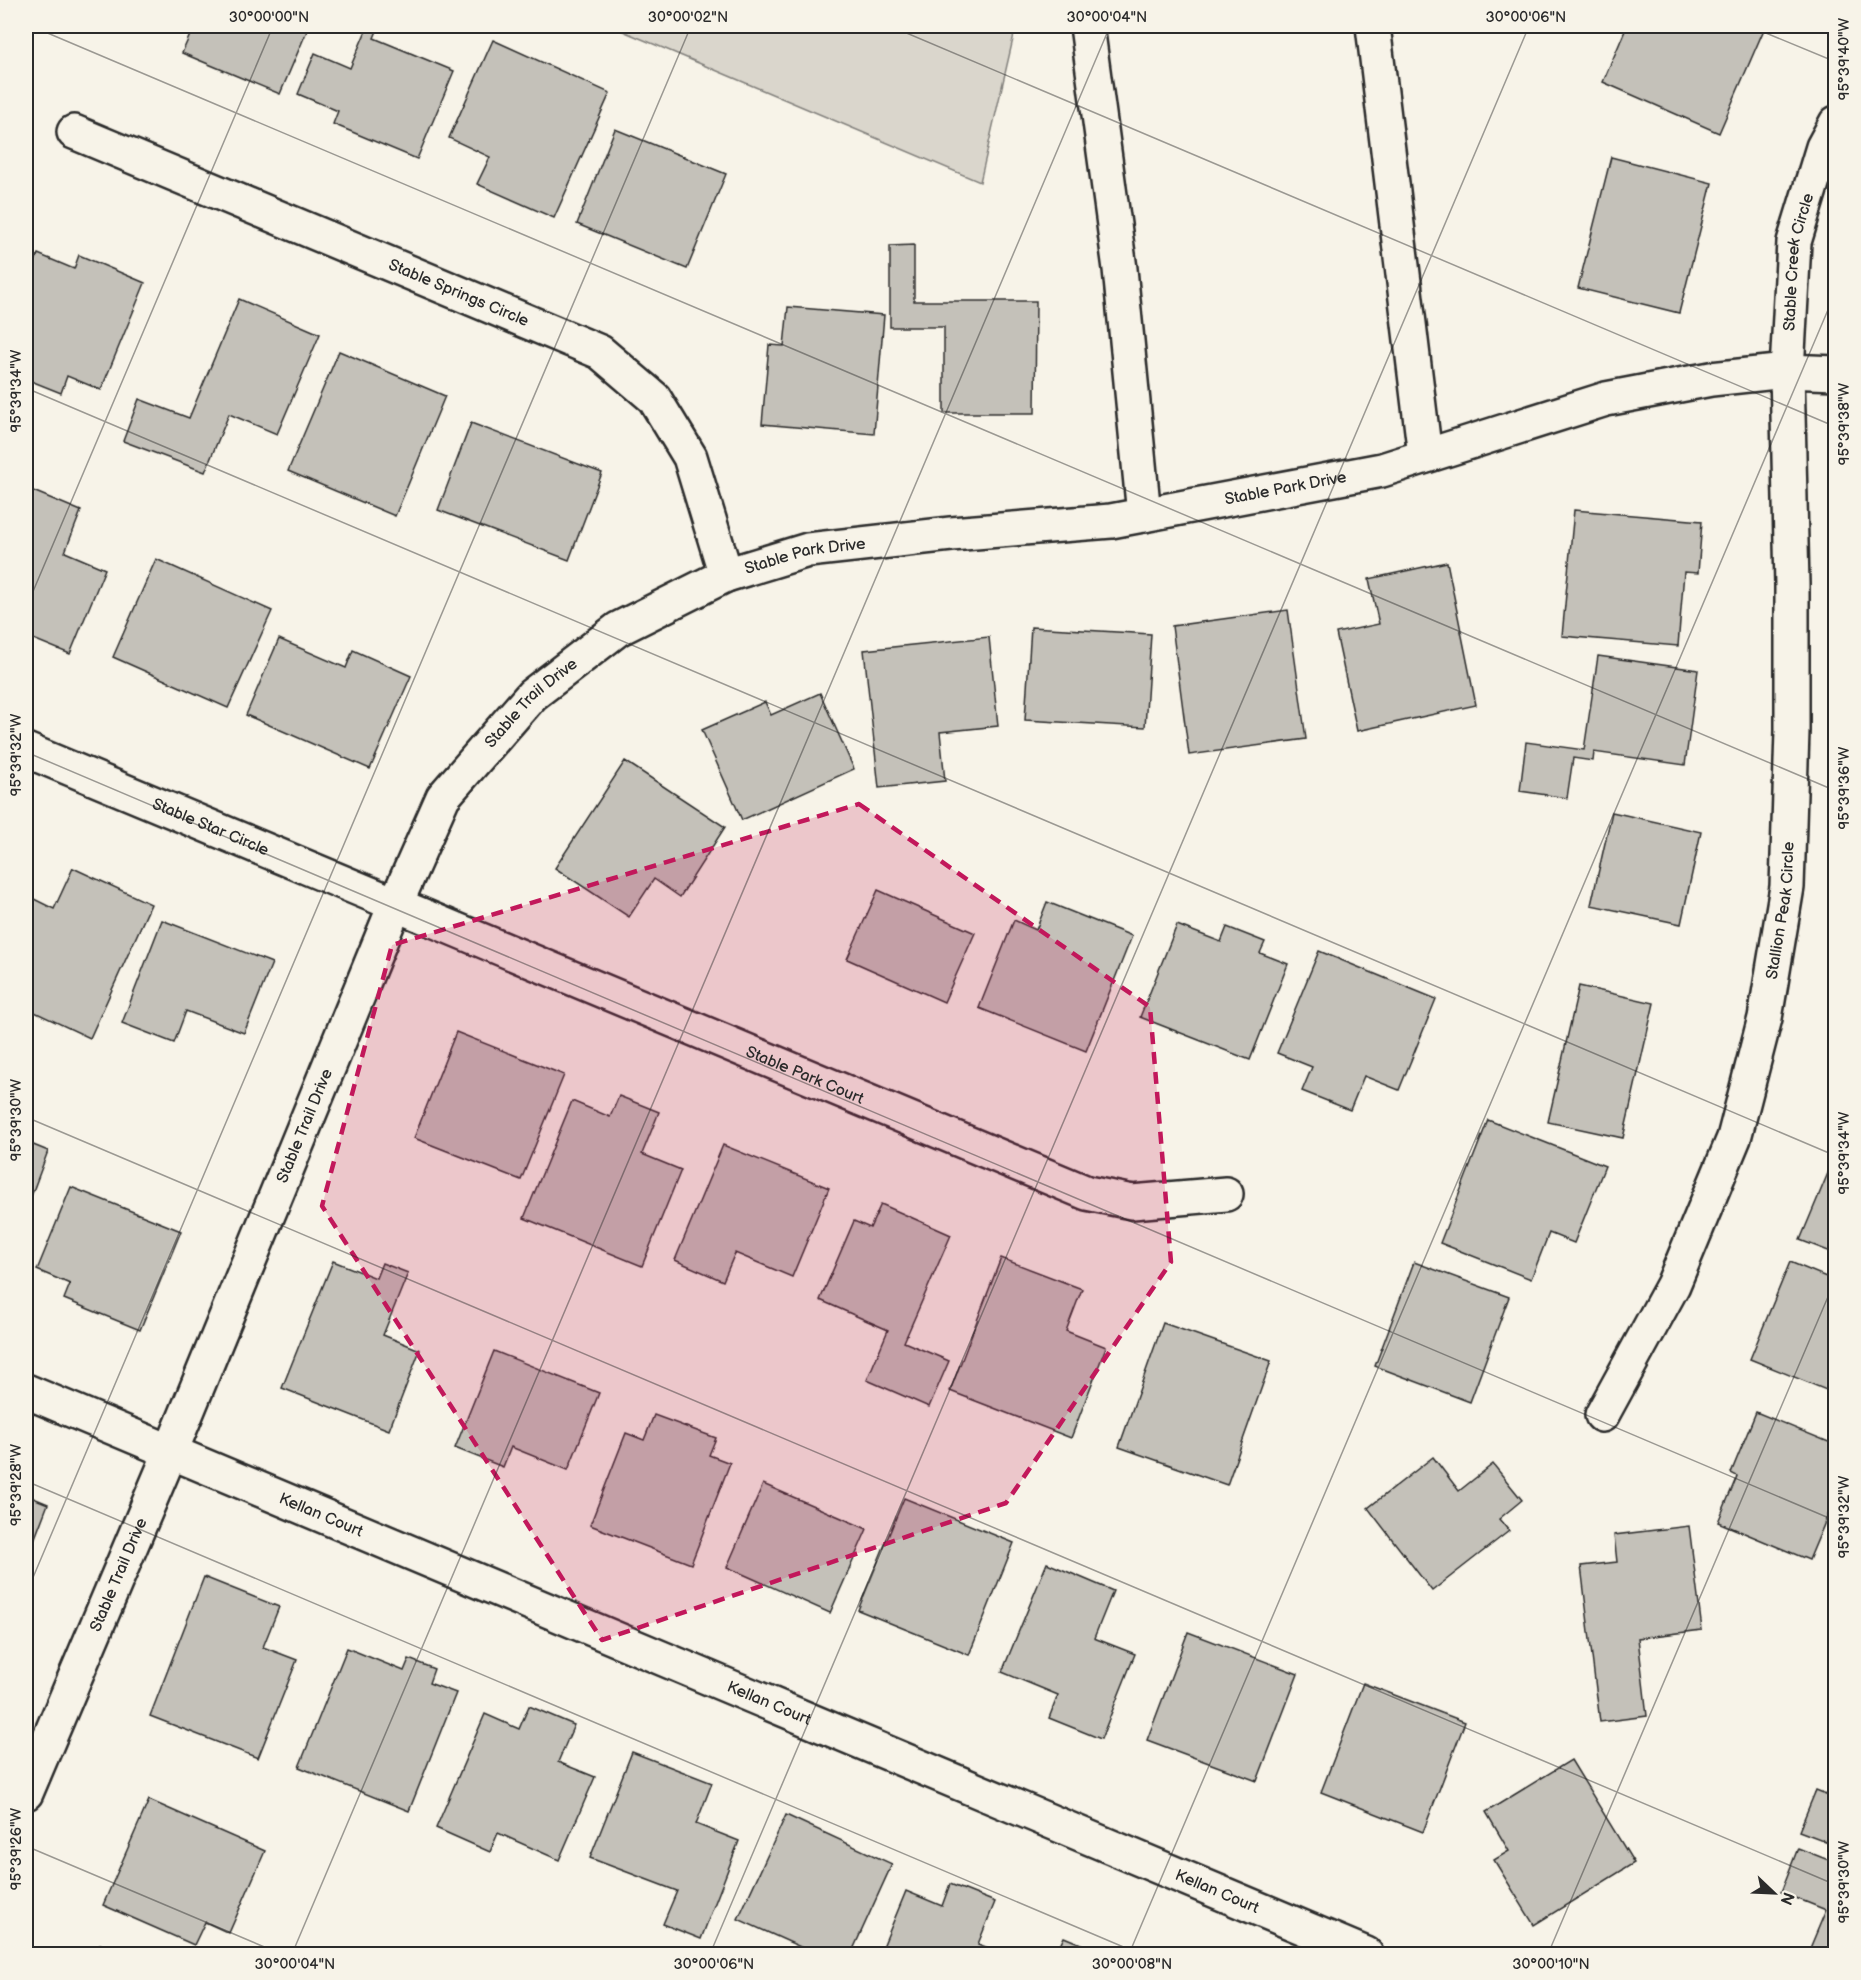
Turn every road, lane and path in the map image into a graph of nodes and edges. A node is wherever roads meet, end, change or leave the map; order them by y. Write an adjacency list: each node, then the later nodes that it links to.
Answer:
1 (1087, 26): 8 (street)
2 (1373, 26): 7 (street)
3 (1836, 123): 5 (street, Stable Creek Circle)
4 (74, 132): 9 (street, Stable Springs Circle)
5 (1787, 370): 6 (street, Stable Park Drive); 7 (street, Stable Park Drive); 14 (street, Stallion Peak Circle)
6 (1836, 373)
7 (1425, 456): 8 (street, Stable Park Drive)
8 (1144, 515): 9 (street, Stable Park Drive)
9 (726, 574): 11 (street, Stable Trail Drive)
10 (26, 750): 11 (street, Stable Star Circle)
11 (396, 903): 12 (street, Stable Park Court); 15 (street, Stable Trail Drive)
12 (1226, 1194)
13 (26, 1391): 15 (street, Kellan Court)
14 (1602, 1415)
15 (171, 1451): 16 (street, Stable Trail Drive); 17 (street, Kellan Court)
16 (26, 1793)
17 (1366, 1954)

